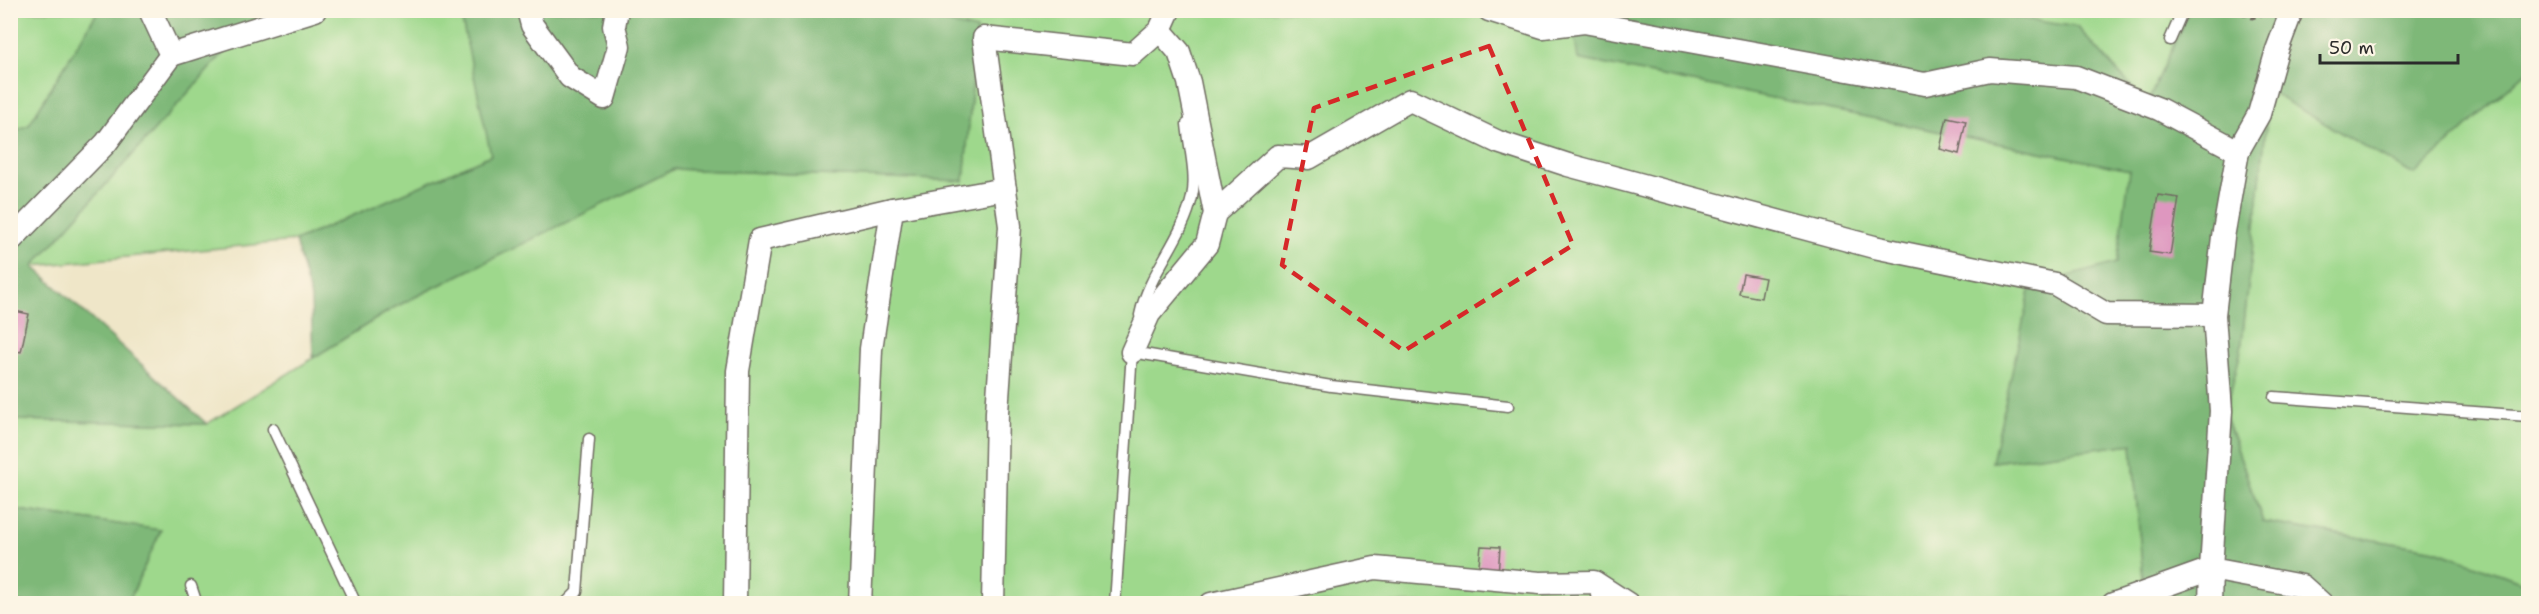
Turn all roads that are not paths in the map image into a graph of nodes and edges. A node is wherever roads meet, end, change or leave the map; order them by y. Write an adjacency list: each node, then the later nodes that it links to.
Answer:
1 (150, 10): 10 (street)
2 (315, 10): 10 (street)
3 (528, 10): 4 (street)
4 (617, 10)
5 (1489, 10): 11 (street)
6 (2183, 10): 9 (lane)
7 (2292, 10): 11 (street)
8 (1165, 20): 12 (street); 14 (street); 17 (lane)
9 (2170, 40)
10 (171, 55): 15 (street)
11 (2238, 152): 16 (street)
12 (1005, 189): 13 (street); 31 (street)
13 (892, 209): 29 (street); 30 (street)
14 (1215, 213): 16 (street); 17 (street)
15 (10, 242)
16 (2214, 315): 23 (street)
17 (1132, 352): 19 (lane); 32 (lane)
18 (2274, 397): 20 (lane)
19 (1508, 406)
20 (2529, 416)
21 (273, 429): 27 (lane)
22 (589, 439): 28 (lane)
23 (2211, 569): 35 (street); 36 (street); 37 (street)
24 (191, 586): 26 (lane)
25 (1596, 593): 33 (street); 34 (street)
26 (197, 603)
27 (356, 603)
28 (565, 603)
29 (735, 603)
30 (860, 603)
31 (993, 603)
32 (1115, 603)
33 (1211, 603)
34 (1628, 603)
35 (2114, 603)
36 (2210, 603)
37 (2322, 603)

